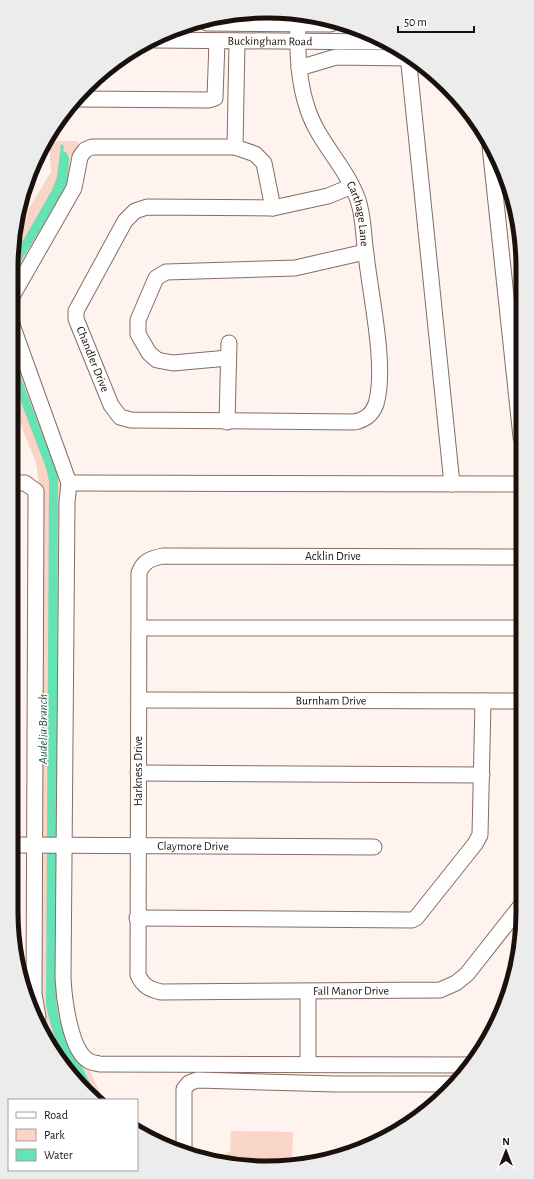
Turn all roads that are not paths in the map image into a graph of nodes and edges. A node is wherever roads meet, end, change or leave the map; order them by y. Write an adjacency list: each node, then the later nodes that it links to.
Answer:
1 (217, 23): 2 (street, Buckingham Road)
2 (298, 24): 3 (street, Buckingham Road); 7 (street, Carthage Lane)
3 (321, 24)
4 (165, 40): 5 (street, Buckingham Road)
5 (217, 41): 6 (street, Buckingham Road); 12 (street)
6 (236, 41): 7 (street, Buckingham Road); 13 (street)
7 (298, 41): 8 (street, Buckingham Road); 11 (street, Carthage Lane)
8 (372, 42)
9 (401, 57): 11 (street)
10 (409, 62): 25 (street)
11 (299, 68): 15 (street, Carthage Lane)
12 (84, 99)
13 (235, 147): 16 (street); 18 (street)
14 (492, 160): 20 (street)
15 (352, 186): 16 (street, Chandler Drive); 17 (street, Carthage Lane)
16 (273, 208): 22 (street, Chandler Drive)
17 (365, 252): 21 (street, Carthage Lane); 22 (street)
18 (18, 286)
19 (18, 341): 24 (street)
20 (516, 390)
21 (371, 414): 22 (street, Chandler Drive)
22 (227, 422)
23 (18, 483): 37 (street)
24 (69, 483): 25 (street); 38 (street)
25 (452, 484): 26 (street)
26 (516, 484)
27 (516, 557): 28 (street, Acklin Drive)
28 (146, 562): 29 (street, Harkness Drive)
29 (140, 628): 30 (street); 31 (street, Harkness Drive)
30 (516, 628)
31 (139, 700): 32 (street, Burnham Drive); 34 (street, Harkness Drive)
32 (483, 701): 33 (street, Burnham Drive); 35 (street)
33 (516, 701)
34 (138, 773): 35 (street); 39 (street, Harkness Drive)
35 (482, 775): 42 (street)
36 (18, 845): 37 (street, Claymore Drive)
37 (39, 845): 38 (street, Claymore Drive); 45 (street)
38 (62, 845): 39 (street, Claymore Drive); 46 (street)
39 (138, 846): 40 (street, Claymore Drive); 42 (street, Harkness Drive)
40 (374, 846)
41 (516, 911): 44 (street, Fall Manor Drive)
42 (137, 918): 43 (street, Harkness Drive)
43 (142, 982): 44 (street, Fall Manor Drive)
44 (308, 992): 46 (street)
45 (36, 1004)
46 (308, 1064): 47 (street)
47 (464, 1065)
48 (447, 1084): 49 (street)
49 (184, 1147)

